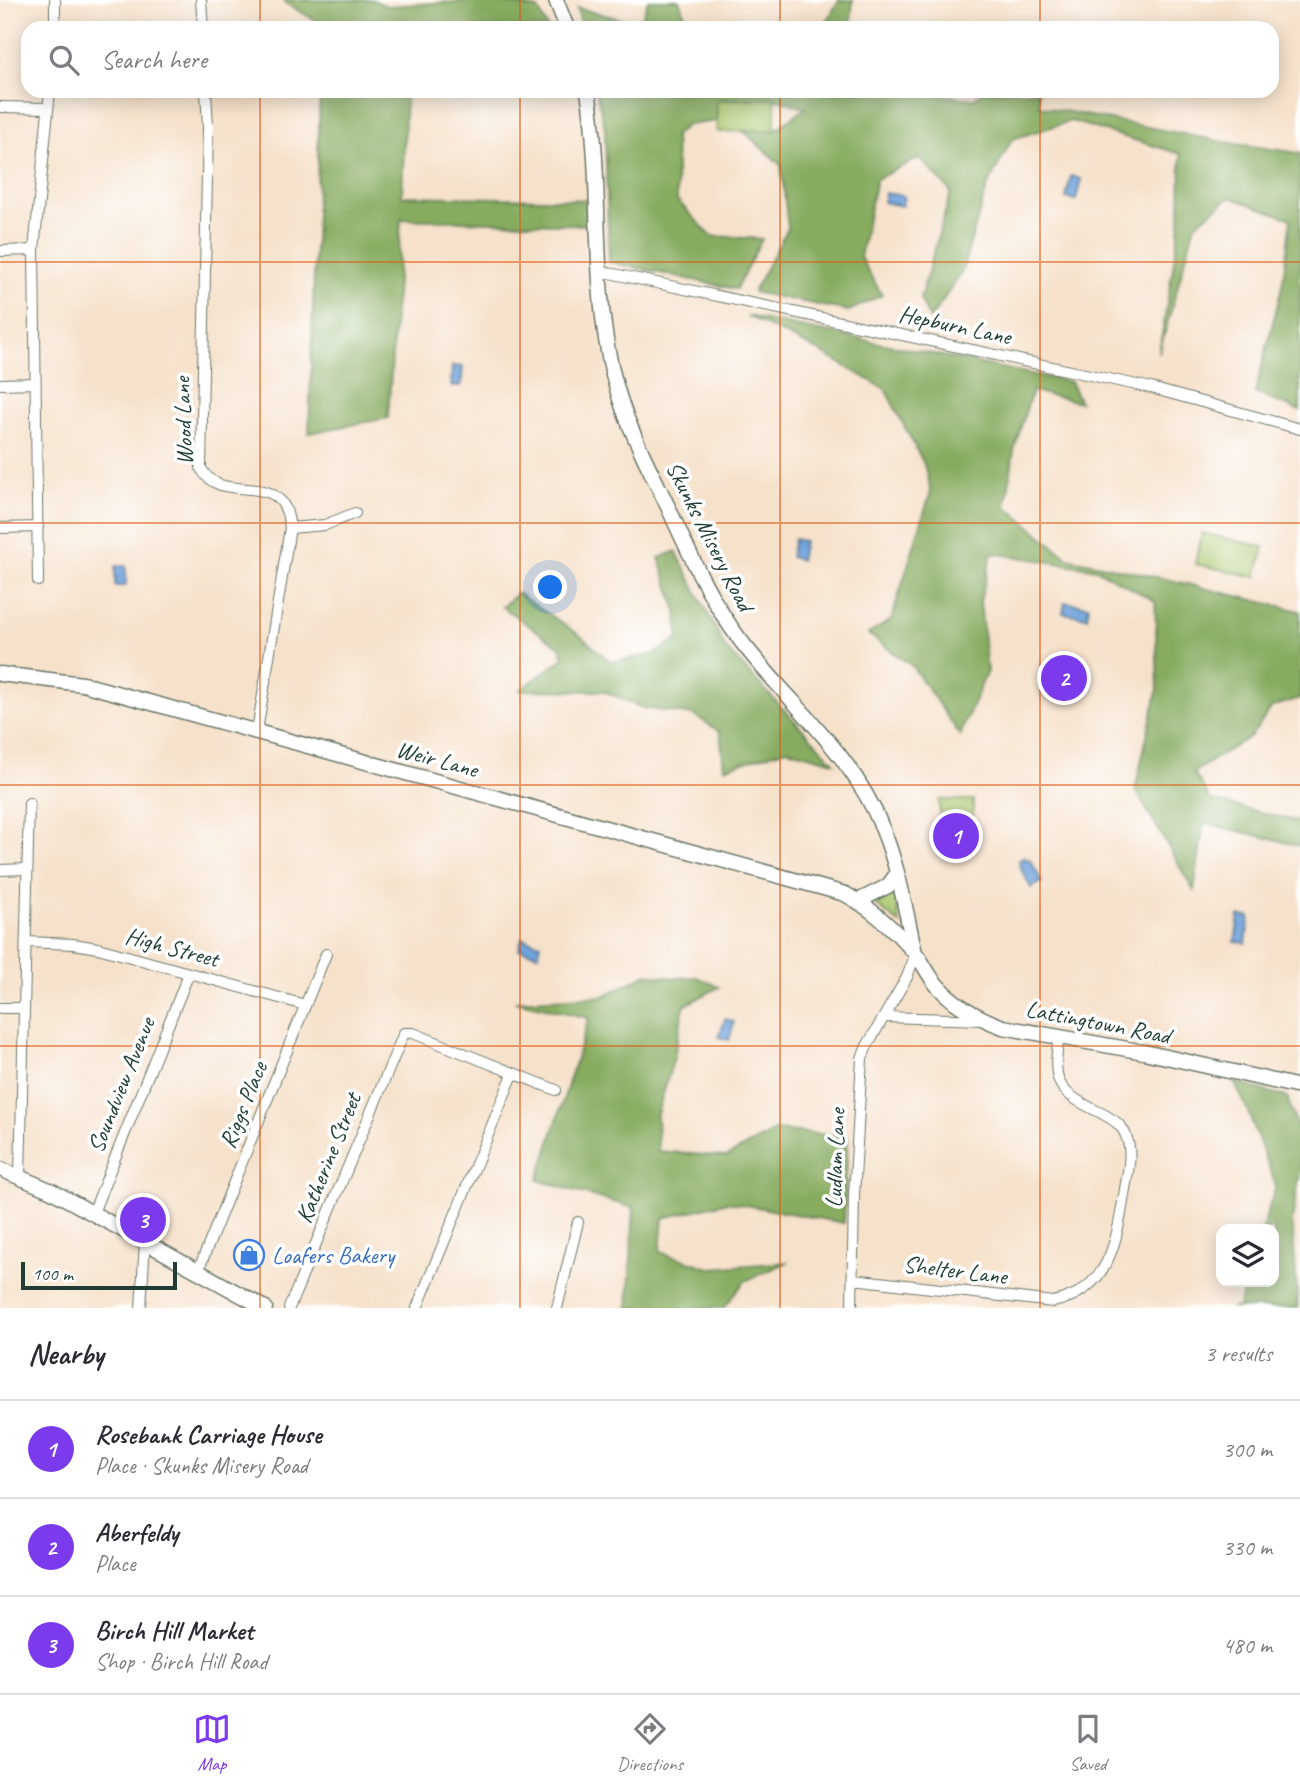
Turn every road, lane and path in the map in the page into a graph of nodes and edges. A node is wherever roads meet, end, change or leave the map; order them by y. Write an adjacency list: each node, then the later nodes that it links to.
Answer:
1 (55, 0): 4 (street)
2 (201, 0): 5 (street)
3 (556, 0): 6 (main road)
4 (55, 21)
5 (202, 21)
6 (564, 21)
7 (49, 98): 11 (street)
8 (206, 98): 21 (street, Wood Lane)
9 (589, 98): 14 (main road, Skunks Misery Road)
10 (0, 107): 11 (street)
11 (48, 108): 12 (street)
12 (34, 250): 13 (street); 15 (street)
13 (0, 251)
14 (600, 271): 17 (street, Hepburn Lane); 28 (main road, Skunks Misery Road)
15 (36, 383): 16 (street); 19 (street)
16 (0, 384)
17 (1300, 429)
18 (355, 513): 21 (street)
19 (38, 527): 20 (street); 22 (street)
20 (0, 528)
21 (290, 528): 24 (street)
22 (38, 581)
23 (0, 674): 24 (main road, Weir Lane)
24 (257, 731): 29 (main road, Weir Lane)
25 (29, 803): 26 (street)
26 (27, 869): 27 (street); 30 (street)
27 (0, 870)
28 (896, 874): 29 (main road); 31 (main road, Skunks Misery Road)
29 (858, 901): 31 (main road, Weir Lane)
30 (26, 943): 33 (street, High Street); 36 (street)
31 (916, 953): 37 (street, Ludlam Lane); 38 (main road, Lattingtown Road)
32 (326, 954): 34 (street, Riggs Place)
33 (189, 974): 34 (street, High Street); 45 (street, Soundview Avenue)
34 (305, 1005): 48 (street, Riggs Place)
35 (0, 1008): 36 (street)
36 (24, 1008): 44 (street)
37 (885, 1017): 38 (street); 49 (street, Ludlam Lane)
38 (983, 1020): 39 (main road, Lattingtown Road)
39 (1059, 1037): 41 (main road, Lattingtown Road); 49 (street, Shelter Lane)
40 (513, 1074): 42 (street); 52 (street, Katherine Street); 53 (street)
41 (1300, 1087)
42 (556, 1090)
43 (0, 1169): 44 (main road)
44 (20, 1177): 45 (main road)
45 (93, 1213): 47 (main road)
46 (578, 1222): 54 (street)
47 (145, 1241): 48 (main road); 50 (street)
48 (198, 1271): 51 (main road)
49 (853, 1279): 55 (street, Ludlam Lane)
50 (141, 1308)
51 (265, 1308)
52 (289, 1308)
53 (417, 1308)
54 (557, 1308)
55 (852, 1308)

